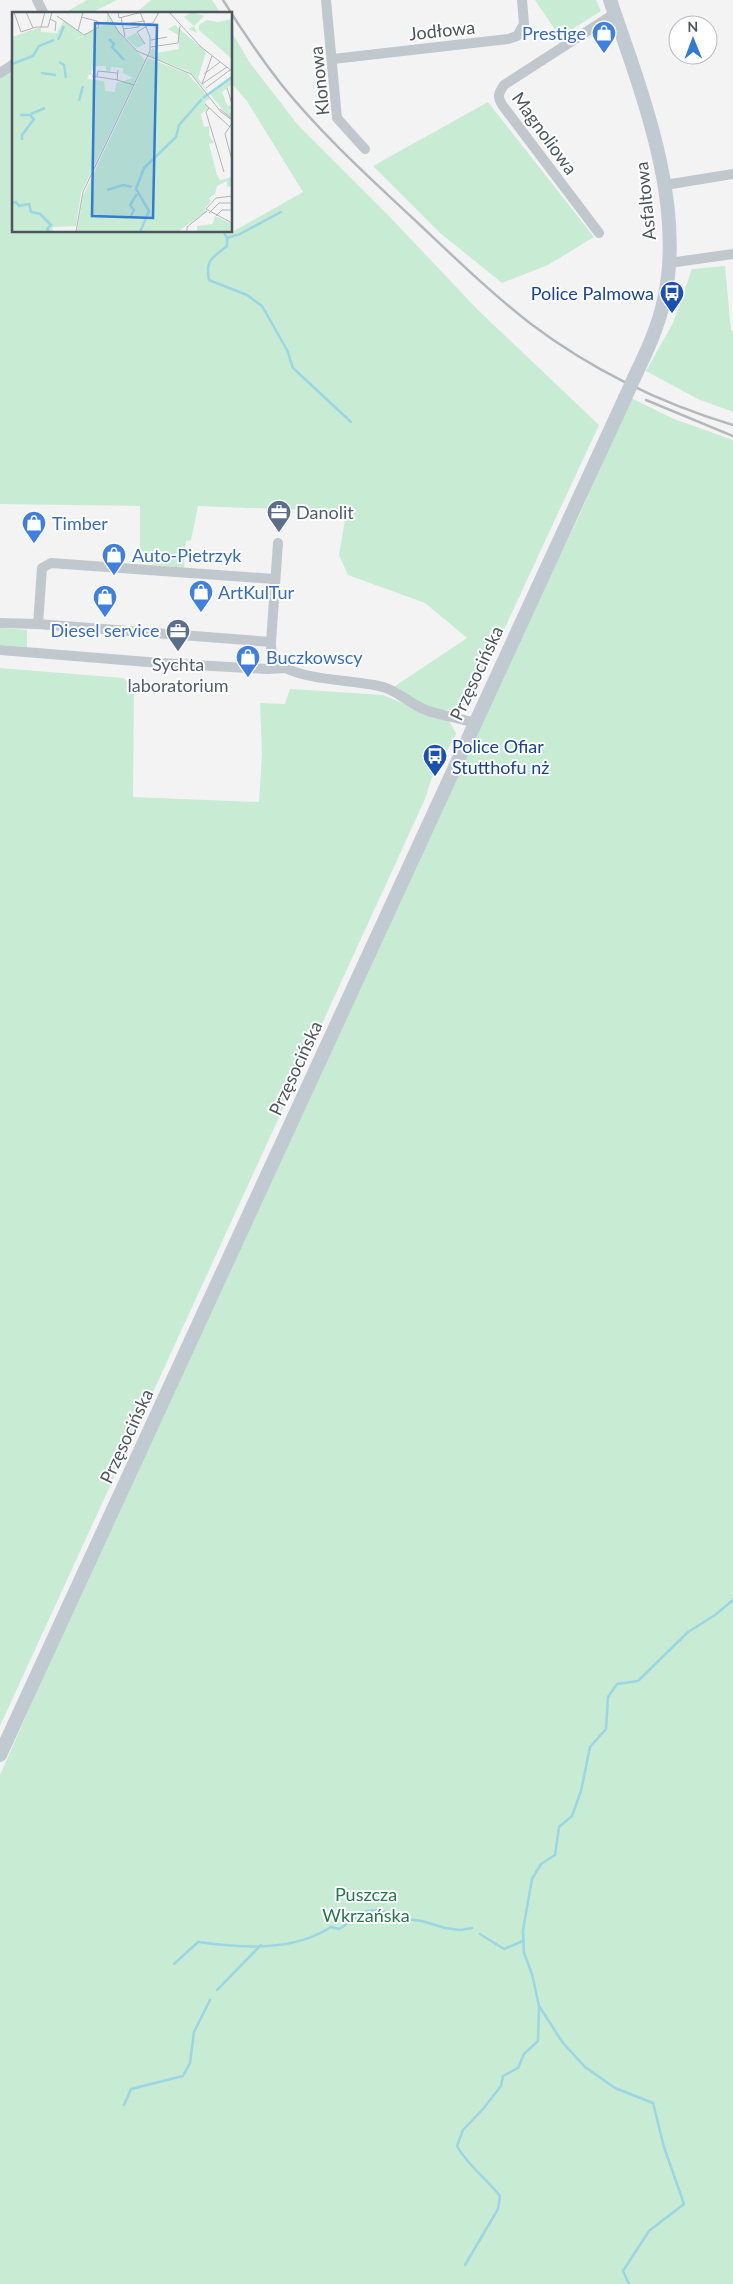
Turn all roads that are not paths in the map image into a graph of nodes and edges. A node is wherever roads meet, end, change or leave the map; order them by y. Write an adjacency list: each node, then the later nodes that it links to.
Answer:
1 (37, 0): 5 (street)
2 (326, 0): 7 (street, Klonowa)
3 (522, 0): 7 (street, Jodłowa)
4 (610, 0): 6 (street, Asfaltowa)
5 (43, 12)
6 (614, 14): 12 (street, Asfaltowa); 13 (street, Magnoliowa)
7 (333, 59): 10 (street, Klonowa)
8 (12, 65): 9 (street)
9 (0, 73)
10 (365, 149)
11 (733, 174): 12 (street)
12 (665, 185): 15 (street, Asfaltowa)
13 (599, 233)
14 (733, 254): 15 (street)
15 (669, 263): 16 (street, Asfaltowa, bridge)
16 (625, 398): 24 (street, Przęsocińska)
17 (278, 543): 18 (street)
18 (275, 579): 20 (street); 21 (street)
19 (0, 623): 20 (street)
20 (38, 624): 21 (street)
21 (271, 642): 23 (street)
22 (0, 650): 23 (street)
23 (286, 668): 24 (street)
24 (474, 723): 25 (street, Przęsocińska)
25 (0, 1755)

